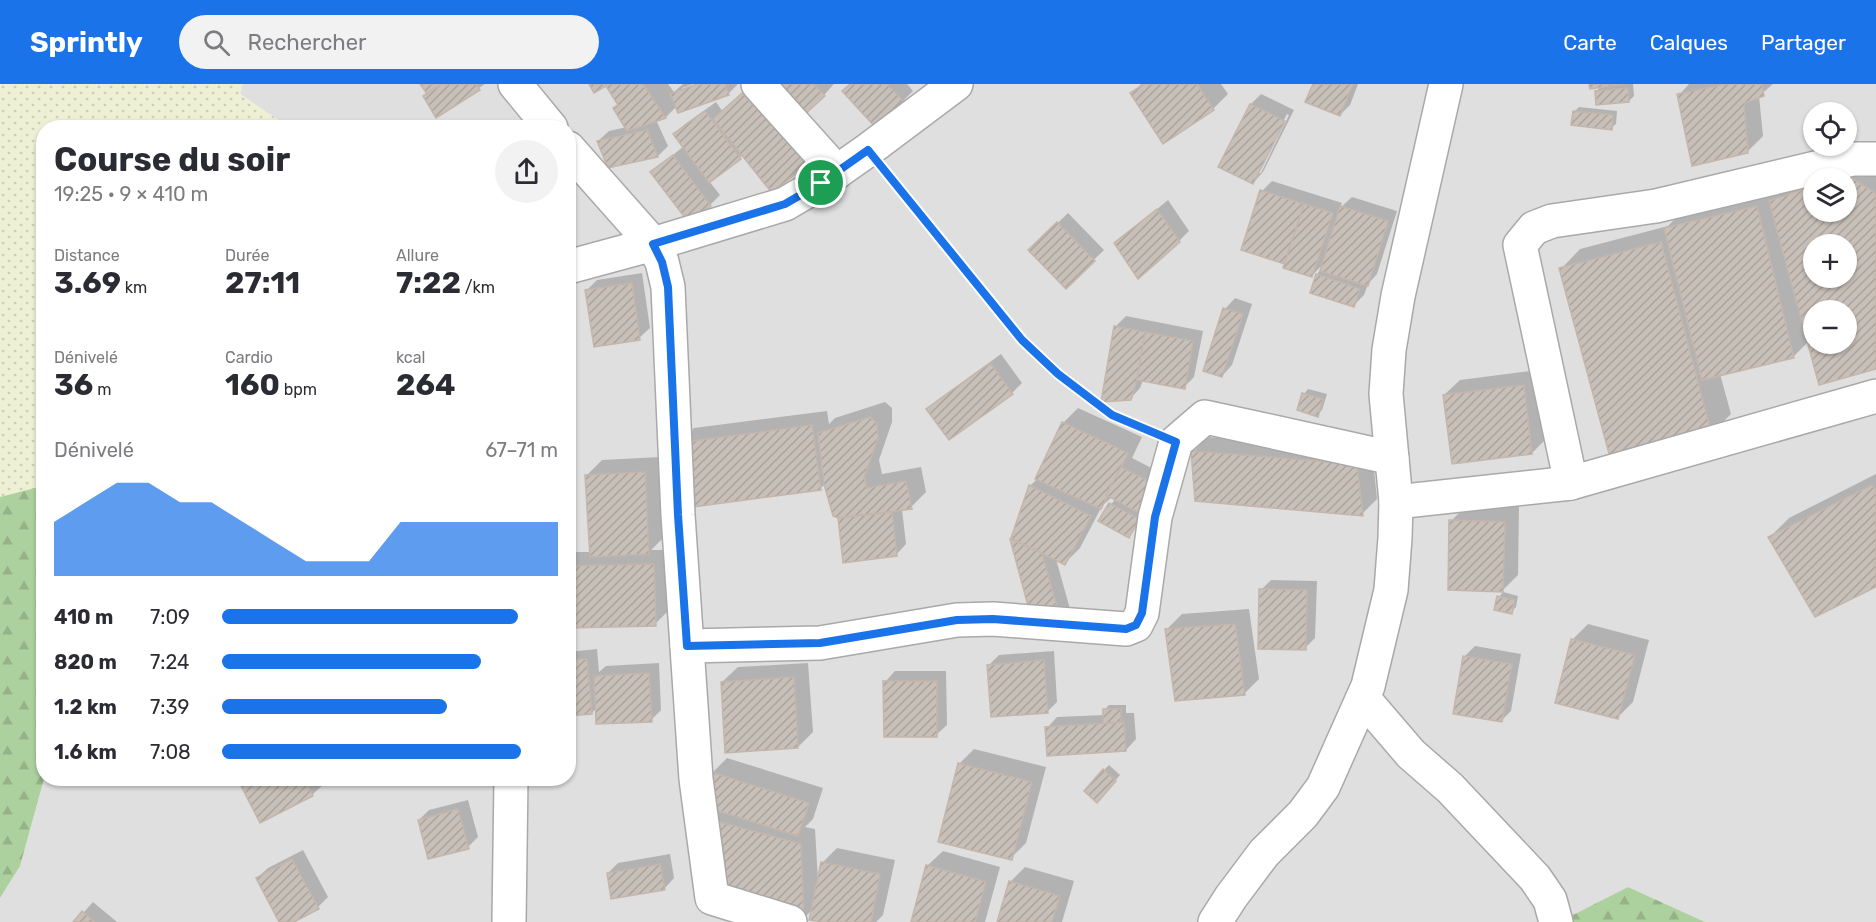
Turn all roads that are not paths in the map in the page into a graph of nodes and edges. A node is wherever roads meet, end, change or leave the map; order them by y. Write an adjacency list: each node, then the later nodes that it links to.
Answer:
1 (515, 84): 5 (street)
2 (758, 84): 8 (street)
3 (956, 84): 8 (street)
4 (1446, 84): 12 (street)
5 (544, 120)
6 (576, 157): 9 (street)
7 (1876, 159): 13 (street)
8 (837, 172): 9 (street)
9 (653, 244): 10 (street); 15 (street)
10 (576, 265)
11 (1876, 396): 13 (street)
12 (1392, 458): 14 (street); 15 (street)
13 (1571, 483): 14 (street)
14 (1396, 502): 16 (street)
15 (687, 646): 18 (street)
16 (1363, 698): 21 (street); 22 (street)
17 (511, 786): 19 (street)
18 (712, 910): 20 (street)
19 (509, 922)
20 (790, 922)
21 (1215, 922)
22 (1556, 922)

